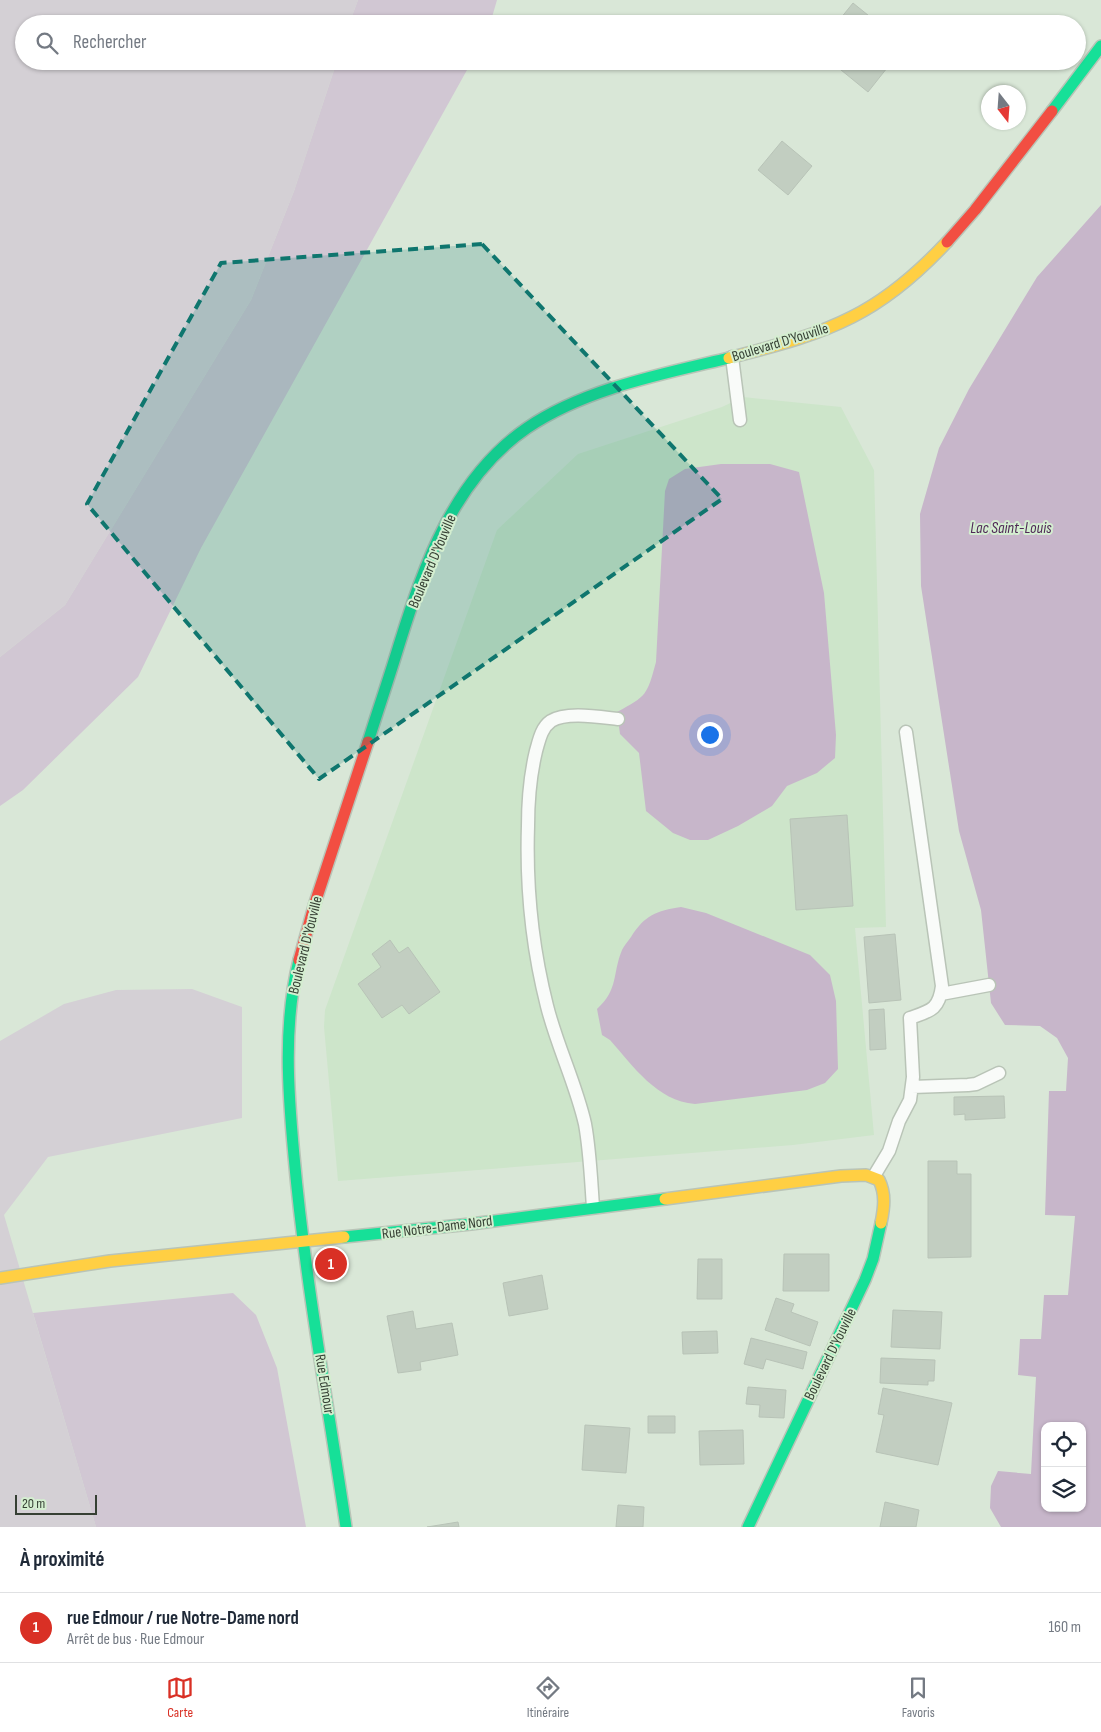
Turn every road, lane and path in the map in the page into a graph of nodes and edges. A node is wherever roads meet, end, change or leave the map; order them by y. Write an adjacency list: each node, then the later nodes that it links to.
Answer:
1 (1101, 46): 2 (street, Boulevard D'Youville)
2 (1086, 65)
3 (1082, 70): 4 (street, Boulevard D'Youville)
4 (732, 357): 5 (lane); 14 (street, Boulevard D'Youville)
5 (740, 420)
6 (618, 718): 13 (lane)
7 (906, 732): 9 (lane)
8 (989, 985): 9 (lane)
9 (941, 994): 11 (lane)
10 (999, 1073): 11 (lane)
11 (912, 1086): 12 (lane)
12 (874, 1176): 13 (street, Rue Notre-Dame Nord); 17 (street, Boulevard D'Youville)
13 (593, 1207): 14 (street, Rue Notre-Dame Nord)
14 (304, 1241): 15 (street, Rue Notre-Dame Nord); 16 (street, Rue Edmour)
15 (0, 1278)
16 (346, 1527)
17 (748, 1527)

